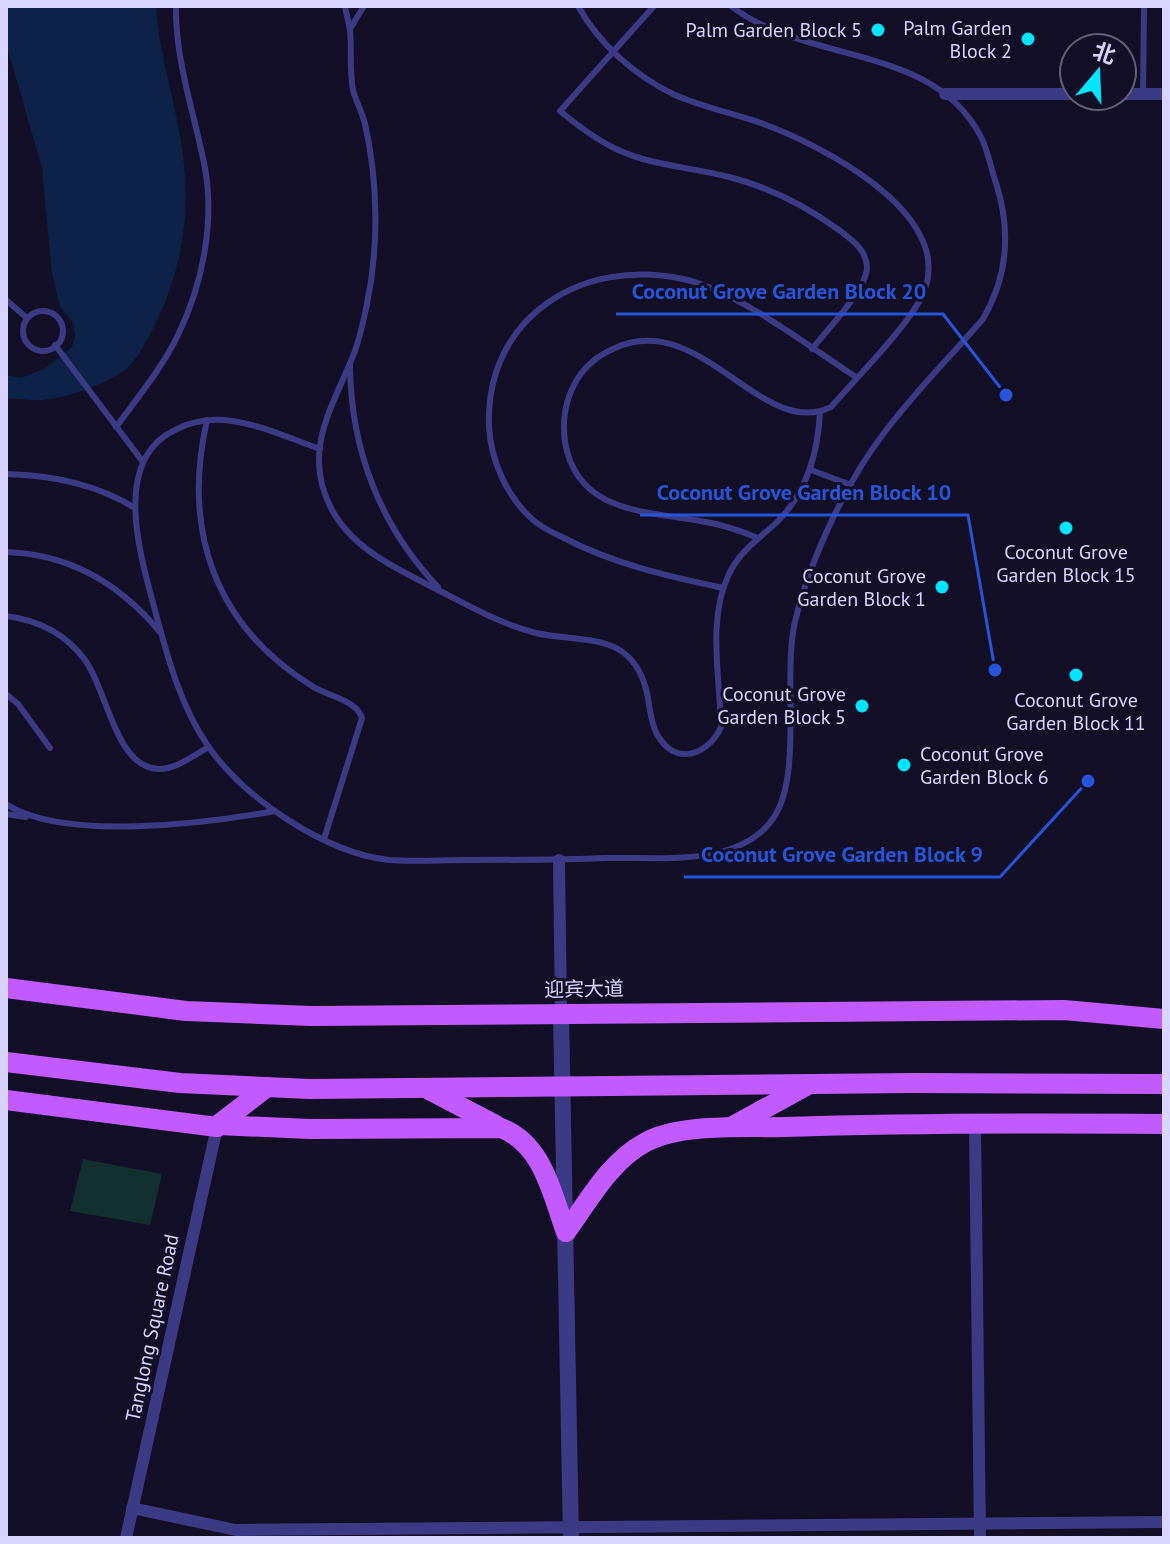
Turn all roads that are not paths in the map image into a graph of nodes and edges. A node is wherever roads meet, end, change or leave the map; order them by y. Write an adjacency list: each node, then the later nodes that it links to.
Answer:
1 (176, 6): 23 (lane)
2 (345, 6): 8 (lane)
3 (364, 6): 8 (lane)
4 (578, 6): 9 (lane)
5 (654, 6): 9 (lane)
6 (731, 6): 10 (lane)
7 (1144, 6): 13 (lane)
8 (350, 29): 19 (lane)
9 (613, 52): 18 (lane); 20 (lane)
10 (945, 94): 11 (street); 28 (lane)
11 (1058, 94)
12 (1138, 94): 13 (street)
13 (1143, 94): 14 (street)
14 (1164, 94)
15 (6, 300): 16 (lane)
16 (27, 318): 17 (lane); 17 (lane)
17 (55, 345): 23 (lane)
18 (812, 349): 20 (lane); 32 (lane)
19 (349, 364): 24 (lane); 33 (lane)
20 (856, 377): 21 (lane)
21 (820, 412): 26 (lane); 30 (lane)
22 (207, 420): 24 (lane); 25 (lane); 43 (lane)
23 (116, 427): 25 (lane)
24 (320, 449): 33 (lane)
25 (143, 462): 29 (lane)
26 (811, 470): 28 (lane); 30 (lane)
27 (6, 474): 29 (lane)
28 (851, 485): 44 (lane)
29 (135, 508): 35 (lane)
30 (758, 538): 32 (lane)
31 (6, 552): 35 (lane)
32 (723, 588): 33 (lane)
33 (444, 593)
34 (6, 616): 37 (lane)
35 (161, 633): 37 (lane)
36 (6, 694): 38 (lane)
37 (209, 747): 40 (lane)
38 (50, 748)
39 (6, 804): 42 (lane)
40 (275, 811): 42 (lane); 43 (lane)
41 (6, 814): 42 (lane)
42 (37, 819)
43 (324, 839): 44 (lane)
44 (559, 860): 46 (street)
45 (6, 988): 46 (main road, 迎宾大道)
46 (561, 1014): 47 (main road, 迎宾大道); 51 (street)
47 (1164, 1019)
48 (6, 1062): 52 (main road)
49 (810, 1084): 50 (main road); 51 (main road); 59 (main road)
50 (1164, 1084)
51 (563, 1086): 53 (main road); 60 (street)
52 (267, 1087): 53 (main road); 57 (main road)
53 (425, 1088): 58 (main road)
54 (6, 1100): 57 (main road)
55 (975, 1123): 56 (main road); 59 (main road); 63 (street)
56 (1164, 1124)
57 (217, 1126): 58 (main road); 61 (street, Tanglong Square Road)
58 (501, 1128): 60 (main road)
59 (727, 1129): 60 (main road)
60 (566, 1232): 64 (street)
61 (132, 1508): 64 (street); 65 (street, Tanglong Square Road)
62 (1164, 1522): 63 (street)
63 (980, 1524): 64 (street); 66 (street)
64 (571, 1532)
65 (126, 1538)
66 (980, 1538)

